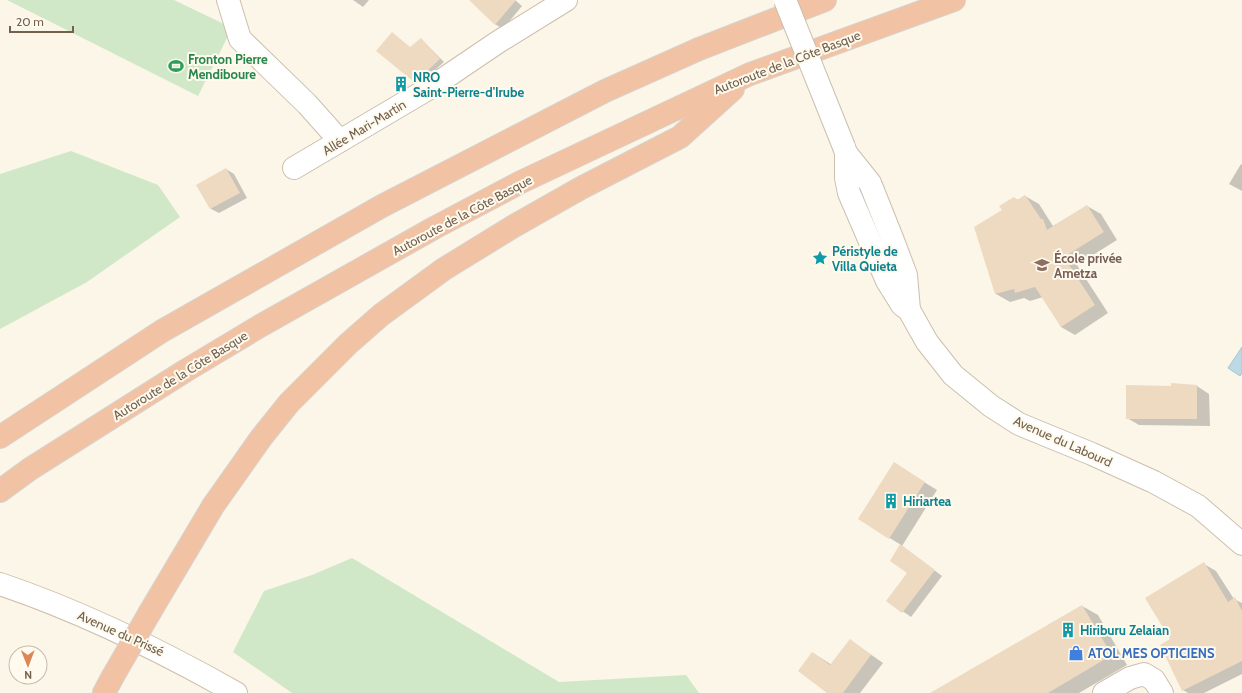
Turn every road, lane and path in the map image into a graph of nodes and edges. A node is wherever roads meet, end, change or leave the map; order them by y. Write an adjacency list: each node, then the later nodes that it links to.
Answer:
1 (228, 0): 8 (street)
2 (566, 0): 6 (street, Allée Mari-Martin)
3 (785, 0): 13 (street, Avenue du Labourd, bridge)
4 (825, 0): 10 (highway)
5 (954, 0): 7 (highway, Autoroute de la Côte Basque)
6 (536, 7): 8 (street, Allée Mari-Martin)
7 (750, 74): 12 (highway, Autoroute de la Côte Basque); 15 (highway, bridge)
8 (340, 141): 9 (street, Allée Mari-Martin)
9 (294, 168)
10 (10, 427): 11 (highway)
11 (0, 437)
12 (0, 491)
13 (1242, 544)
14 (0, 584): 16 (street, Avenue du Prissé)
15 (108, 686)
16 (236, 693)
17 (1104, 693): 18 (street)
18 (1162, 693)

